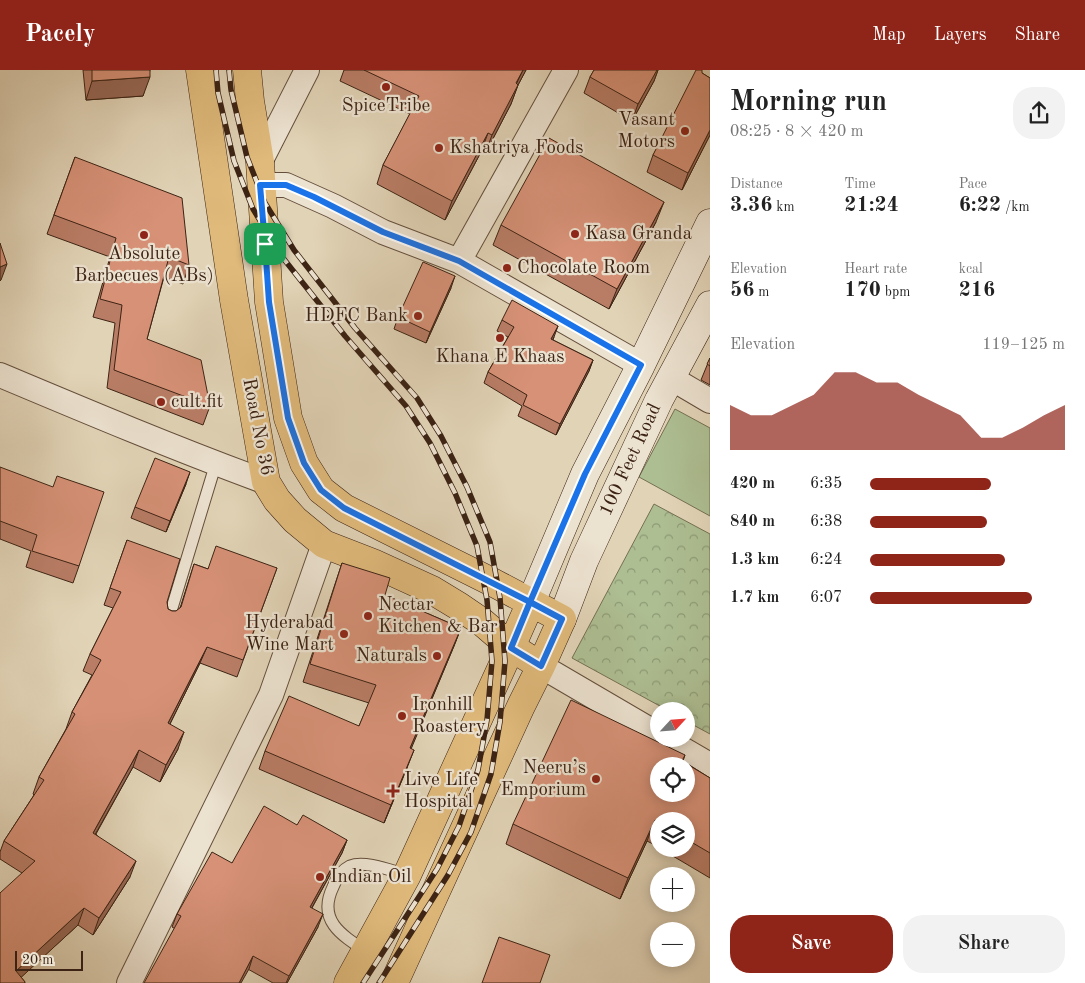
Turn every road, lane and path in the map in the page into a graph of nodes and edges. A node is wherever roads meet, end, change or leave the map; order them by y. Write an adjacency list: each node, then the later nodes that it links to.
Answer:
1 (200, 70): 14 (main road, Road No 36)
2 (247, 70): 5 (main road, Road No 36)
3 (307, 70): 5 (street)
4 (566, 70): 7 (street)
5 (260, 173): 7 (street); 16 (main road, Road No 36)
6 (710, 223): 9 (main road, 100 Feet Road)
7 (459, 261): 9 (street)
8 (710, 305): 11 (main road, 100 Feet Road)
9 (641, 365): 16 (main road, 100 Feet Road)
10 (0, 374): 13 (street)
11 (670, 378): 12 (street); 17 (main road, 100 Feet Road)
12 (710, 401)
13 (216, 463): 14 (street); 18 (lane)
14 (266, 482): 15 (main road, Road No 36)
15 (324, 544): 19 (main road, Road No 36); 26 (street)
16 (530, 602): 17 (main road, Road No 36); 19 (main road)
17 (562, 619): 20 (main road)
18 (168, 621)
19 (511, 648): 20 (main road, Road No 36); 24 (main road)
20 (541, 666): 21 (street); 28 (main road)
21 (650, 730)
22 (681, 748): 23 (street)
23 (710, 765)
24 (407, 875): 25 (main road); 25 (lane)
25 (366, 951): 27 (main road)
26 (129, 983)
27 (348, 983)
28 (394, 983)

